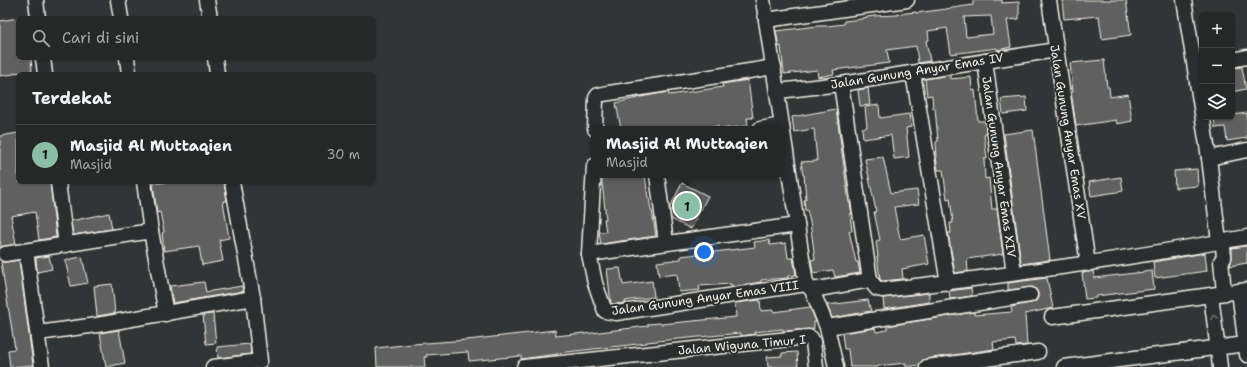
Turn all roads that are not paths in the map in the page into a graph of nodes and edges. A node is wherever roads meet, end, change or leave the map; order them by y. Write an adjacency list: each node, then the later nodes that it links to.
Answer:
1 (36, 0): 8 (street)
2 (118, 0): 9 (street)
3 (207, 0): 10 (street)
4 (763, 0): 11 (street)
5 (907, 0): 11 (street)
6 (1049, 0): 12 (street, Jalan Gunung Anyar Emas XV)
7 (1184, 0): 20 (street)
8 (38, 16)
9 (121, 16)
10 (210, 16)
11 (766, 20): 19 (street)
12 (1056, 50): 18 (street, Jalan Gunung Anyar Emas IV); 47 (street, Jalan Gunung Anyar Emas XV)
13 (1247, 57): 14 (street)
14 (1235, 59)
15 (43, 60): 21 (street)
16 (127, 60): 22 (street)
17 (215, 60): 23 (street)
18 (985, 61): 24 (street, Jalan Gunung Anyar Emas IV); 48 (street, Jalan Gunung Anyar Emas XIV)
19 (774, 66): 26 (street); 28 (street)
20 (1198, 67): 32 (street)
21 (45, 72)
22 (129, 72)
23 (217, 72)
24 (913, 73): 25 (street, Jalan Gunung Anyar Emas IV); 50 (street)
25 (841, 84): 26 (street, Jalan Gunung Anyar Emas IV); 49 (street)
26 (778, 91): 27 (street)
27 (782, 125): 29 (street)
28 (595, 126)
29 (776, 126)
30 (783, 132): 38 (street)
31 (1247, 150): 32 (street)
32 (1209, 158): 42 (street)
33 (593, 178): 46 (street)
34 (657, 178): 41 (street)
35 (58, 184): 43 (street)
36 (144, 184): 39 (street)
37 (232, 184): 55 (street)
38 (797, 225): 41 (street); 51 (street)
39 (151, 231): 43 (street); 56 (street)
40 (1247, 238): 42 (street)
41 (666, 242): 46 (street)
42 (1219, 242): 47 (street); 53 (street)
43 (66, 244): 44 (street)
44 (26, 251): 45 (street); 59 (street)
45 (5, 254)
46 (589, 254): 51 (street, Jalan Gunung Anyar Emas VIII)
47 (1088, 264): 48 (street)
48 (1014, 273): 50 (street)
49 (870, 280): 50 (street); 51 (street, Jalan Gunung Anyar Emas VIII)
50 (948, 283)
51 (809, 287): 58 (street)
52 (1243, 290): 53 (street); 61 (street)
53 (1217, 293): 57 (street); 60 (street, one-way to 53)
54 (1030, 295): 58 (street)
55 (253, 298): 56 (street); 64 (street)
56 (166, 314): 59 (street)
57 (1052, 317)
58 (827, 327): 67 (street)
59 (38, 333): 63 (street)
60 (1218, 348): 61 (street); 69 (street); 70 (street)
61 (1246, 350)
62 (1038, 352): 68 (street)
63 (42, 367)
64 (213, 367)
65 (524, 367): 66 (street, Jalan Wiguna Timur I)
66 (816, 367)
67 (836, 367)
68 (927, 367)
69 (1064, 367)
70 (1220, 367)

